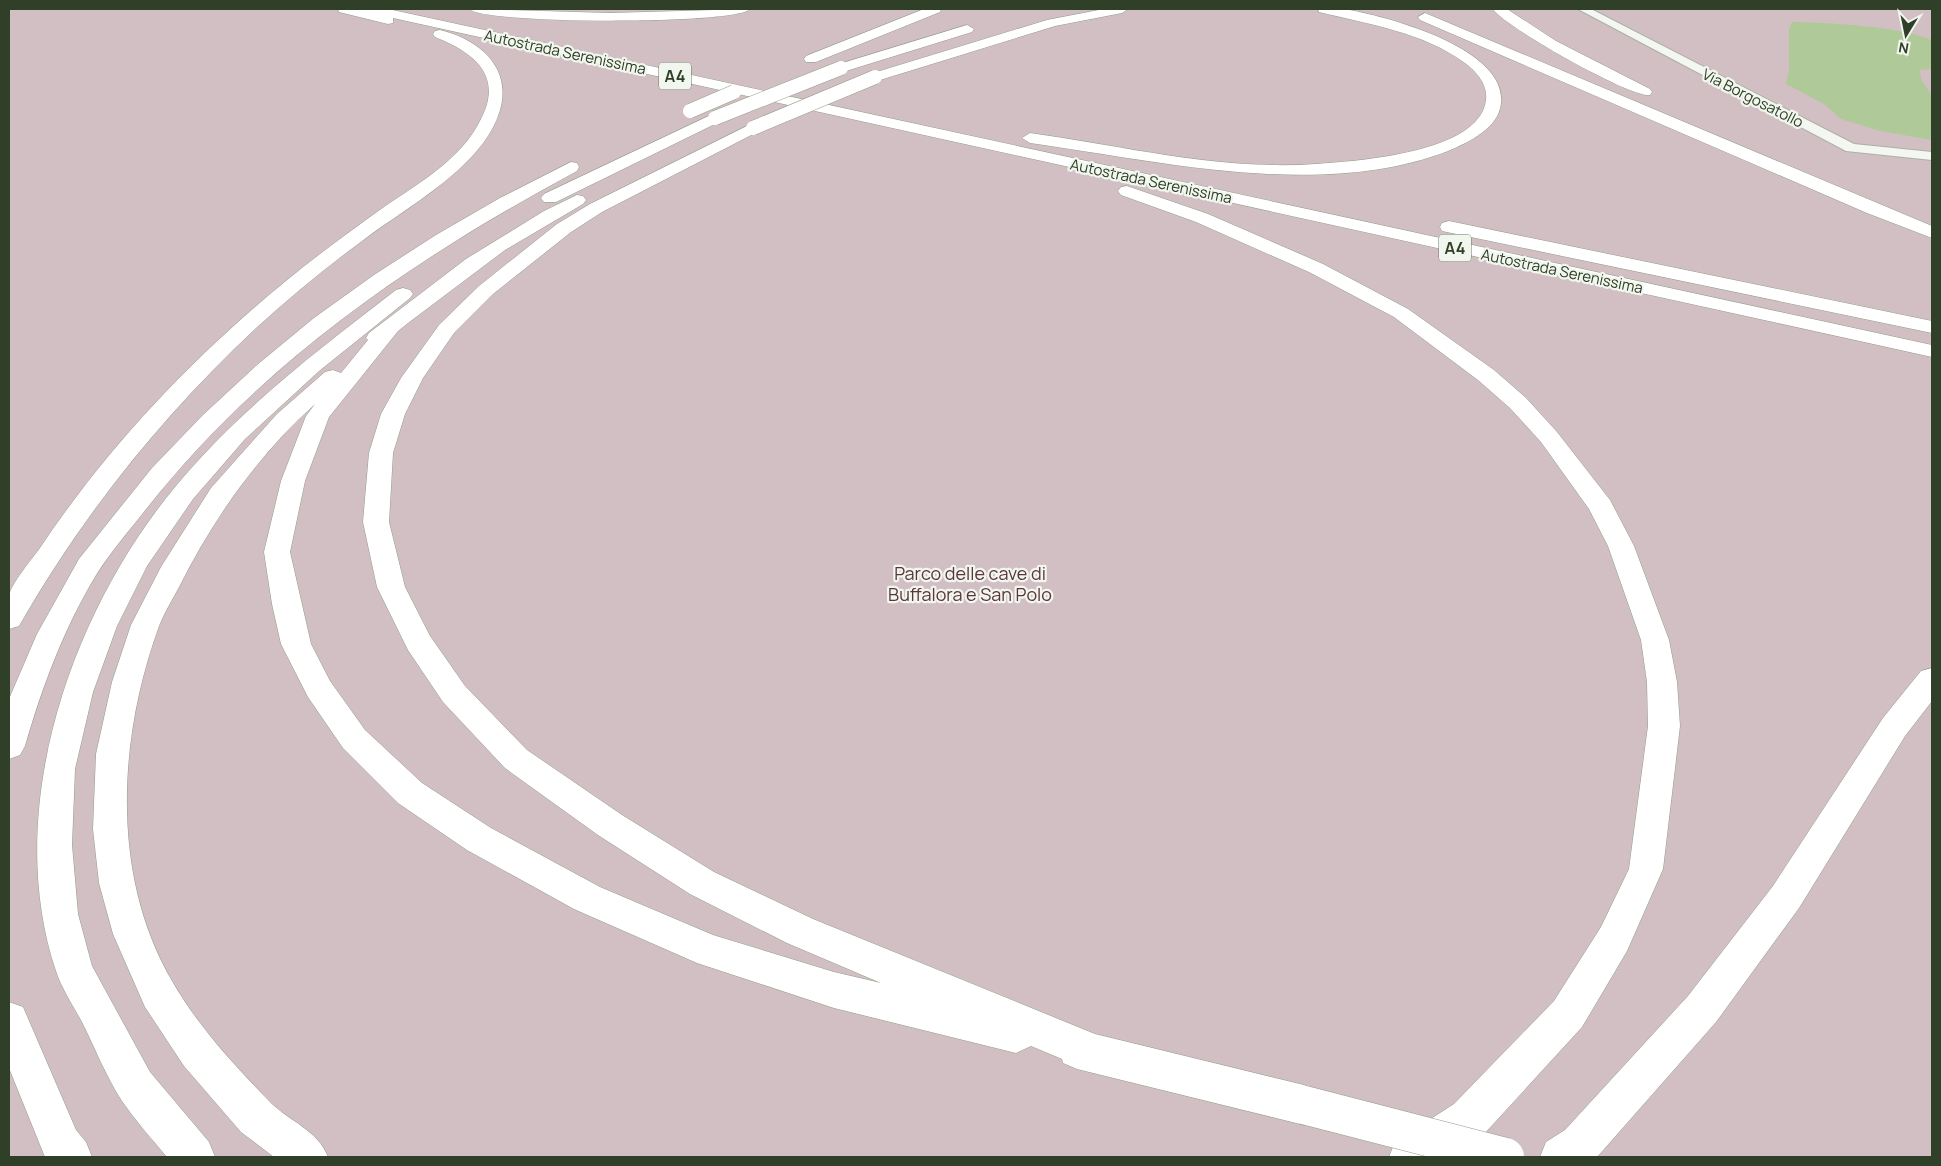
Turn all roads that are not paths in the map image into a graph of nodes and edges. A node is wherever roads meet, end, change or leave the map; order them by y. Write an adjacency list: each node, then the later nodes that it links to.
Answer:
1 (344, 9): 26 (highway)
2 (371, 9): 20 (highway, Autostrada Serenissima / A4)
3 (432, 9): 16 (highway, Autostrada Serenissima / A4)
4 (476, 9): 5 (highway)
5 (744, 9)
6 (935, 9): 14 (highway)
7 (1069, 9): 19 (highway)
8 (1122, 9): 19 (highway, bridge)
9 (1324, 9): 24 (highway, Autostrada Serenissima / A4)
10 (1499, 9): 17 (highway)
11 (1583, 9): 21 (street, Via Borgosatollo)
12 (1410, 12): 22 (highway)
13 (977, 27): 19 (highway, bridge)
14 (794, 67)
15 (759, 81): 19 (highway, bridge)
16 (857, 100)
17 (1663, 101)
18 (1680, 109): 22 (highway)
19 (723, 120): 23 (highway); 28 (highway); 30 (highway); 32 (highway)
20 (978, 144): 25 (highway, Autostrada Serenissima / A4); 34 (highway)
21 (1932, 156)
22 (1932, 231)
23 (391, 326): 30 (highway); 33 (highway)
24 (1932, 327)
25 (1932, 351)
26 (9, 619)
27 (1932, 679): 36 (highway)
28 (9, 746)
29 (9, 1021): 31 (highway)
30 (1094, 1053): 35 (highway, bridge)
31 (71, 1157)
32 (194, 1157)
33 (307, 1157)
34 (1410, 1157)
35 (1505, 1157)
36 (1561, 1157)

